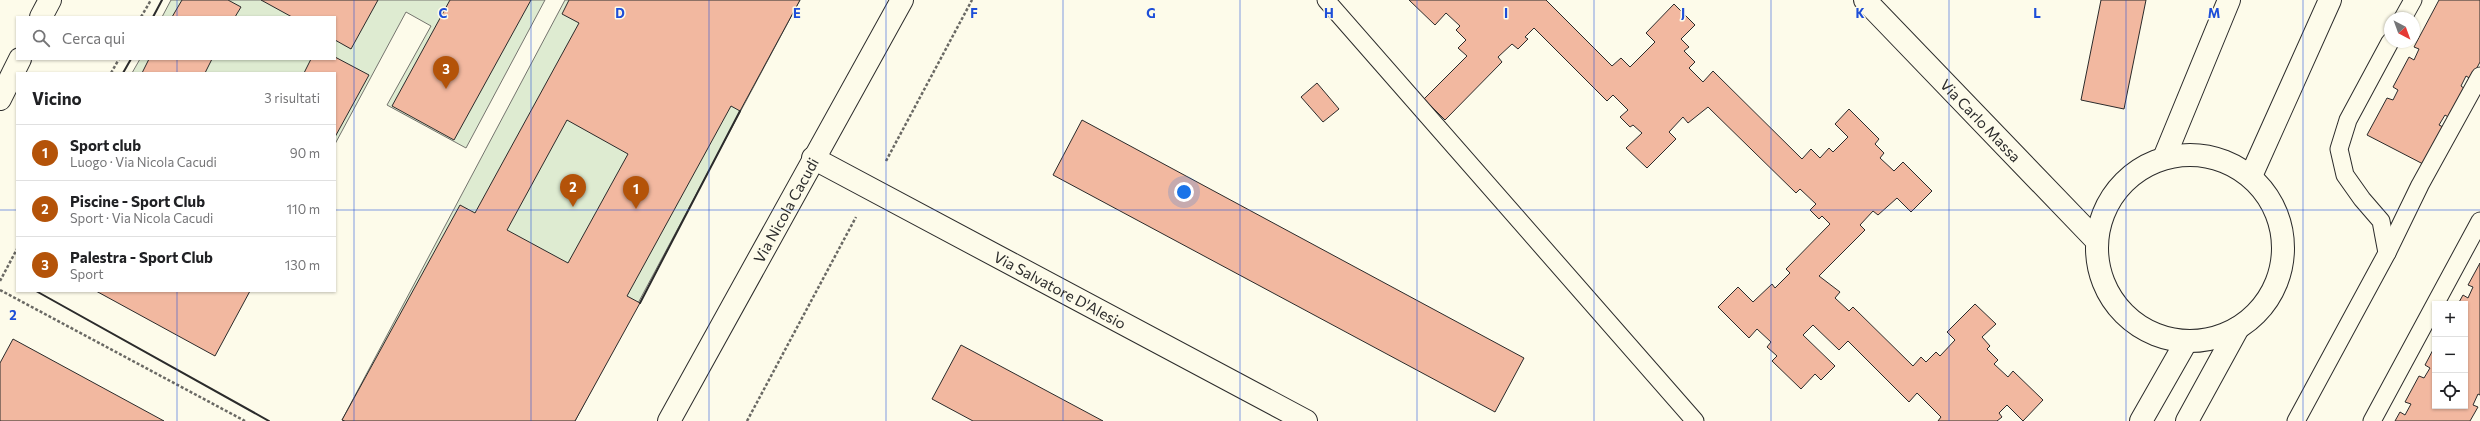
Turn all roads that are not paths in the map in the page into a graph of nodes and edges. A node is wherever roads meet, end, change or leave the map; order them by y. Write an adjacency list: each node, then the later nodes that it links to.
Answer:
1 (50, 0): 9 (street)
2 (902, 0): 14 (street, Via Nicola Cacudi)
3 (1326, 0): 24 (lane)
4 (1865, 0): 18 (street, Via Carlo Massa)
5 (2229, 0): 15 (street)
6 (2330, 0): 16 (street)
7 (2413, 0): 8 (lane)
8 (2406, 12)
9 (42, 16)
10 (2387, 48): 19 (lane)
11 (20, 60): 13 (street)
12 (2480, 76): 19 (lane)
13 (0, 99)
14 (813, 158): 22 (street, Via Nicola Cacudi); 23 (street, Via Salvatore D'Alesio)
15 (2164, 158): 16 (street); 18 (street)
16 (2251, 176): 20 (street)
17 (2480, 221): 28 (lane)
18 (2096, 240): 21 (street)
19 (2387, 253): 27 (lane)
20 (2238, 328): 21 (street); 26 (street)
21 (2186, 342): 25 (street)
22 (669, 421)
23 (1306, 421)
24 (1695, 421)
25 (2141, 421)
26 (2187, 421)
27 (2296, 421)
28 (2372, 421)

